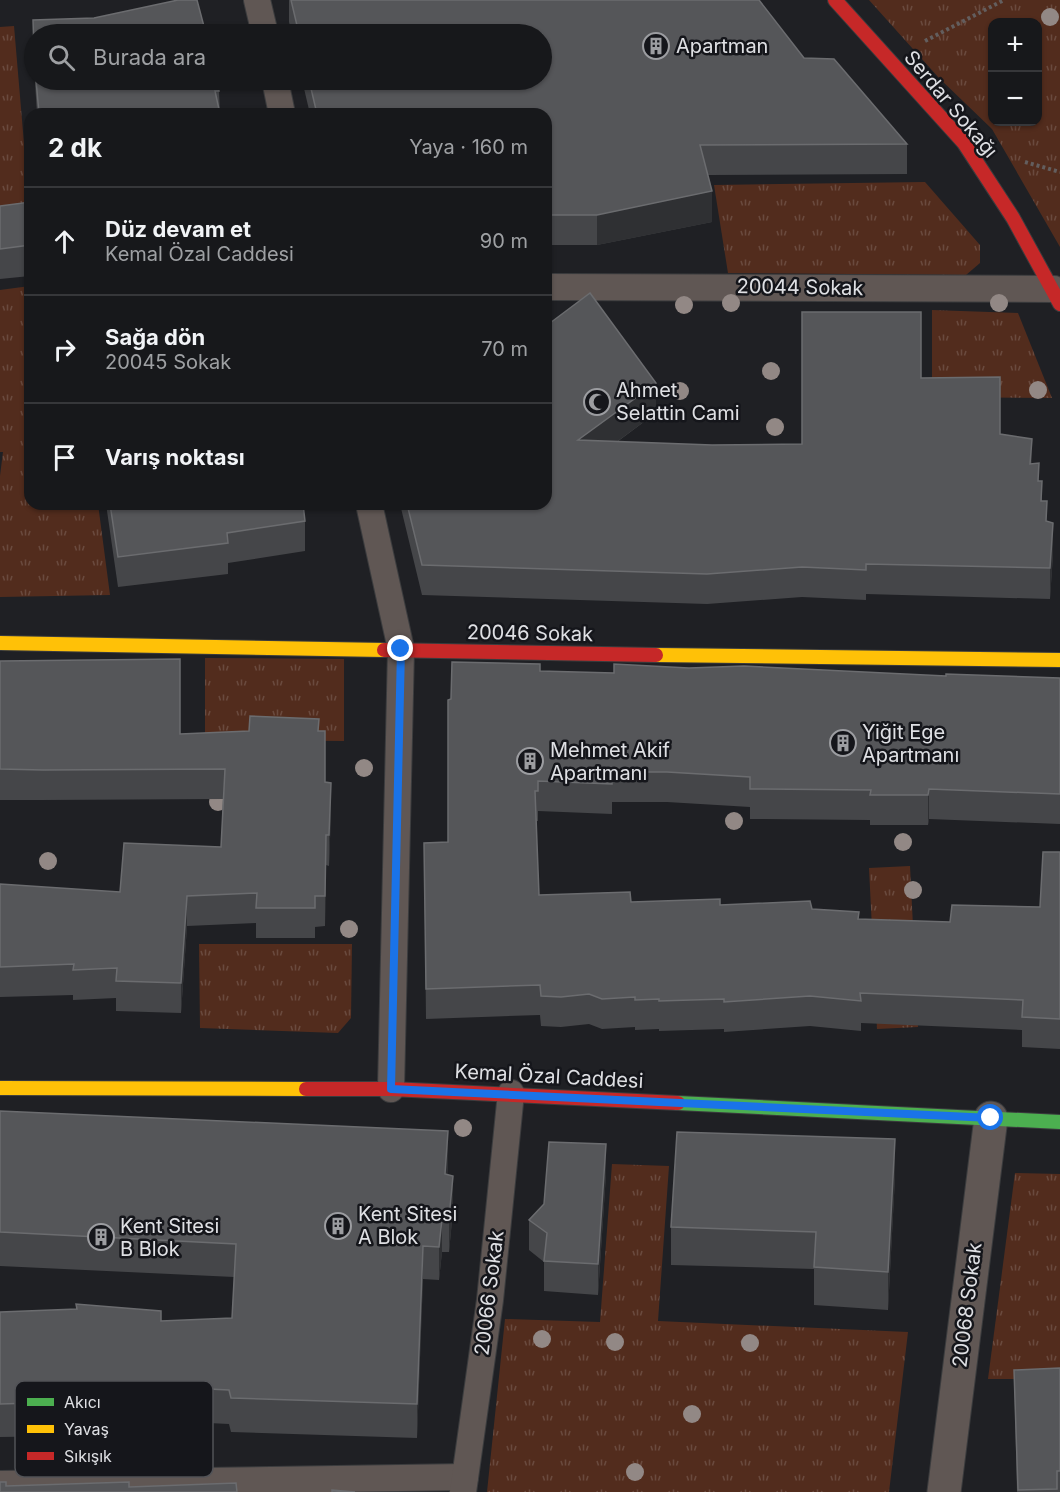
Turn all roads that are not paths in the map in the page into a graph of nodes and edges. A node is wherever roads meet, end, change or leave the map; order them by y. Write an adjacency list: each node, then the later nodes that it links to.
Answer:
1 (257, 0): 3 (lane)
2 (835, 0): 7 (street, Serdar Sokağı)
3 (263, 24)
4 (277, 90): 5 (lane)
5 (281, 108)
6 (552, 287): 7 (lane, 20044 Sokak)
7 (1057, 297)
8 (370, 510): 10 (lane)
9 (0, 643): 10 (street, 20046 Sokak)
10 (401, 649): 11 (street, 20046 Sokak); 13 (lane)
11 (1060, 660)
12 (0, 1088): 13 (street, Kemal Özal Caddesi)
13 (391, 1089): 14 (street, Kemal Özal Caddesi)
14 (511, 1093): 15 (street, Kemal Özal Caddesi); 18 (lane, 20066 Sokak)
15 (991, 1118): 16 (street, Kemal Özal Caddesi); 19 (street, 20068 Sokak)
16 (1060, 1122)
17 (0, 1484): 18 (lane)
18 (464, 1484)
19 (944, 1492)

